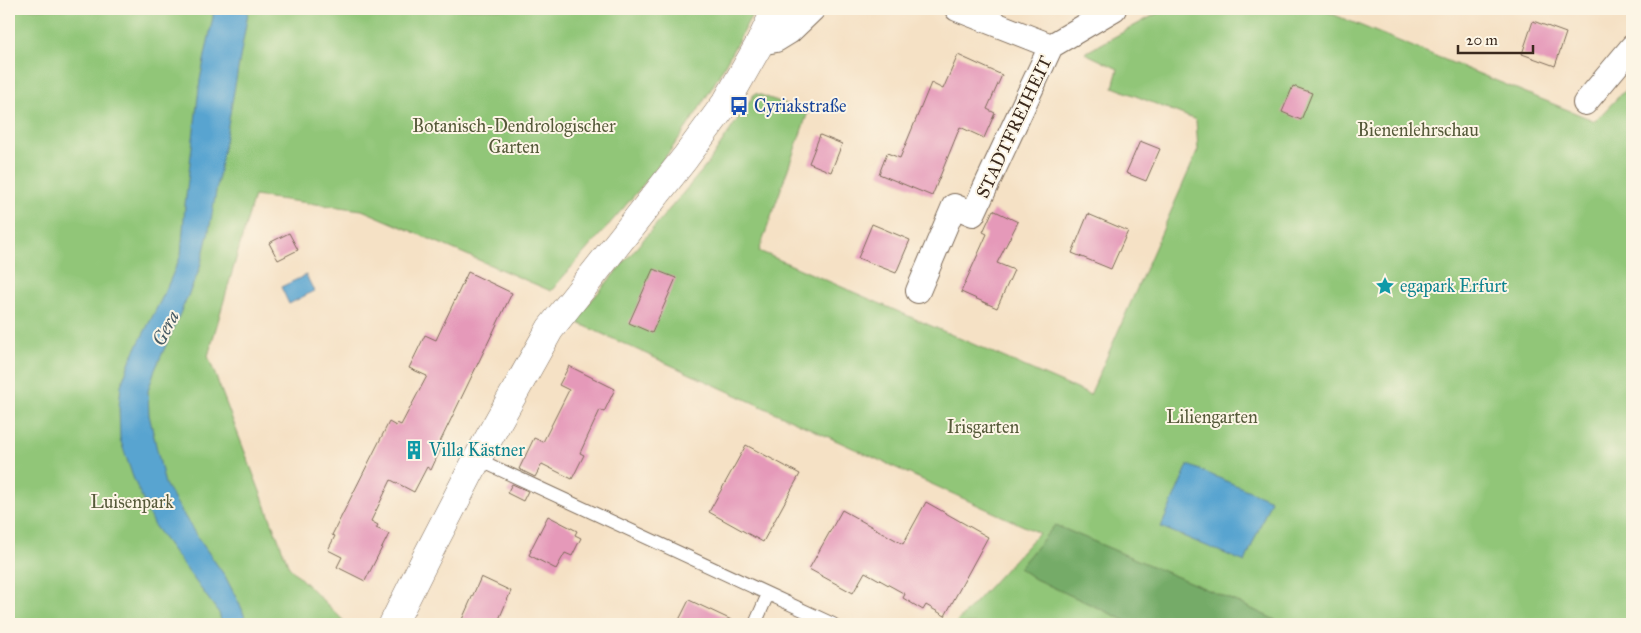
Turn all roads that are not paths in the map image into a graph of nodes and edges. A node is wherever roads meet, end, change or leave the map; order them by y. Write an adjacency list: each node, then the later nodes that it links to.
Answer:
1 (776, 9): 5 (street)
2 (813, 9): 5 (street)
3 (956, 9): 6 (street)
4 (1114, 9): 6 (street)
5 (760, 43): 10 (street)
6 (1051, 46): 9 (street, STADTFREIHEIT)
7 (1632, 47): 8 (street)
8 (1585, 103)
9 (918, 291)
10 (477, 459): 11 (lane); 12 (street)
11 (768, 594): 13 (lane); 14 (lane)
12 (393, 624)
13 (755, 624)
14 (833, 624)

